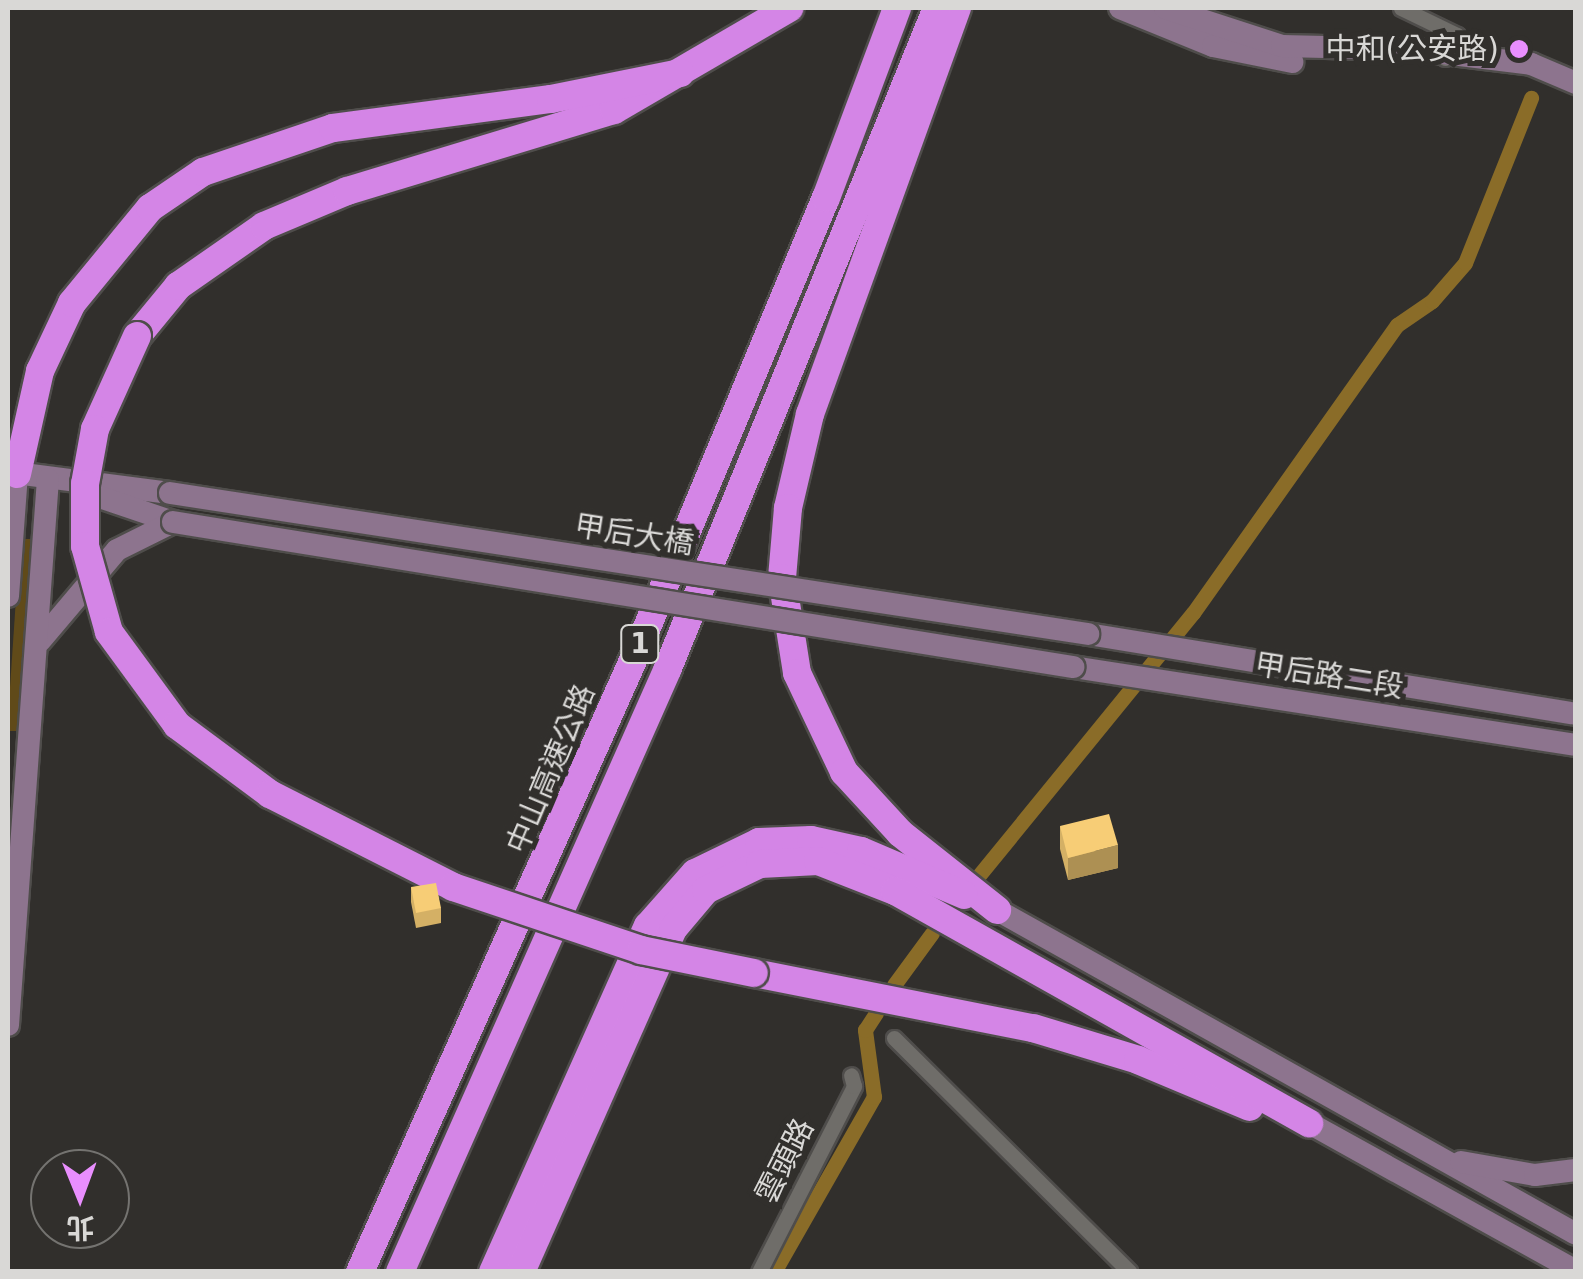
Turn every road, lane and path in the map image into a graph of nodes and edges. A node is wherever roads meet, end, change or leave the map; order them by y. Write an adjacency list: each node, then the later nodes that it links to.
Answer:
1 (789, 8): 9 (highway)
2 (897, 8): 29 (highway, 中山高速公路 / 1)
3 (937, 8): 30 (highway, 1)
4 (957, 8): 20 (highway)
5 (1120, 8): 8 (main road)
6 (1165, 8): 8 (main road)
7 (1402, 8): 8 (street)
8 (1445, 58): 10 (main road)
9 (680, 73): 11 (highway); 24 (highway, bridge)
10 (1576, 83)
11 (12, 473): 12 (main road); 14 (main road)
12 (48, 479): 13 (main road); 15 (main road, 甲后大橋, bridge); 16 (main road)
13 (173, 522): 16 (main road); 17 (main road, 甲后大橋, bridge)
14 (8, 596)
15 (1088, 634): 18 (main road, 甲后路二段)
16 (38, 644): 21 (main road)
17 (1073, 667): 19 (main road, 甲后路二段)
18 (1576, 714)
19 (1576, 745)
20 (997, 910): 25 (main road); 31 (highway)
21 (8, 1025)
22 (894, 1038): 34 (street)
23 (850, 1075): 33 (street, 雲頭路)
24 (1309, 1123): 28 (main road); 32 (highway)
25 (1445, 1160): 26 (main road); 27 (main road)
26 (1576, 1170)
27 (1576, 1234)
28 (1576, 1271)
29 (360, 1272)
30 (400, 1272)
31 (493, 1272)
32 (521, 1272)
33 (759, 1272)
34 (1130, 1272)

